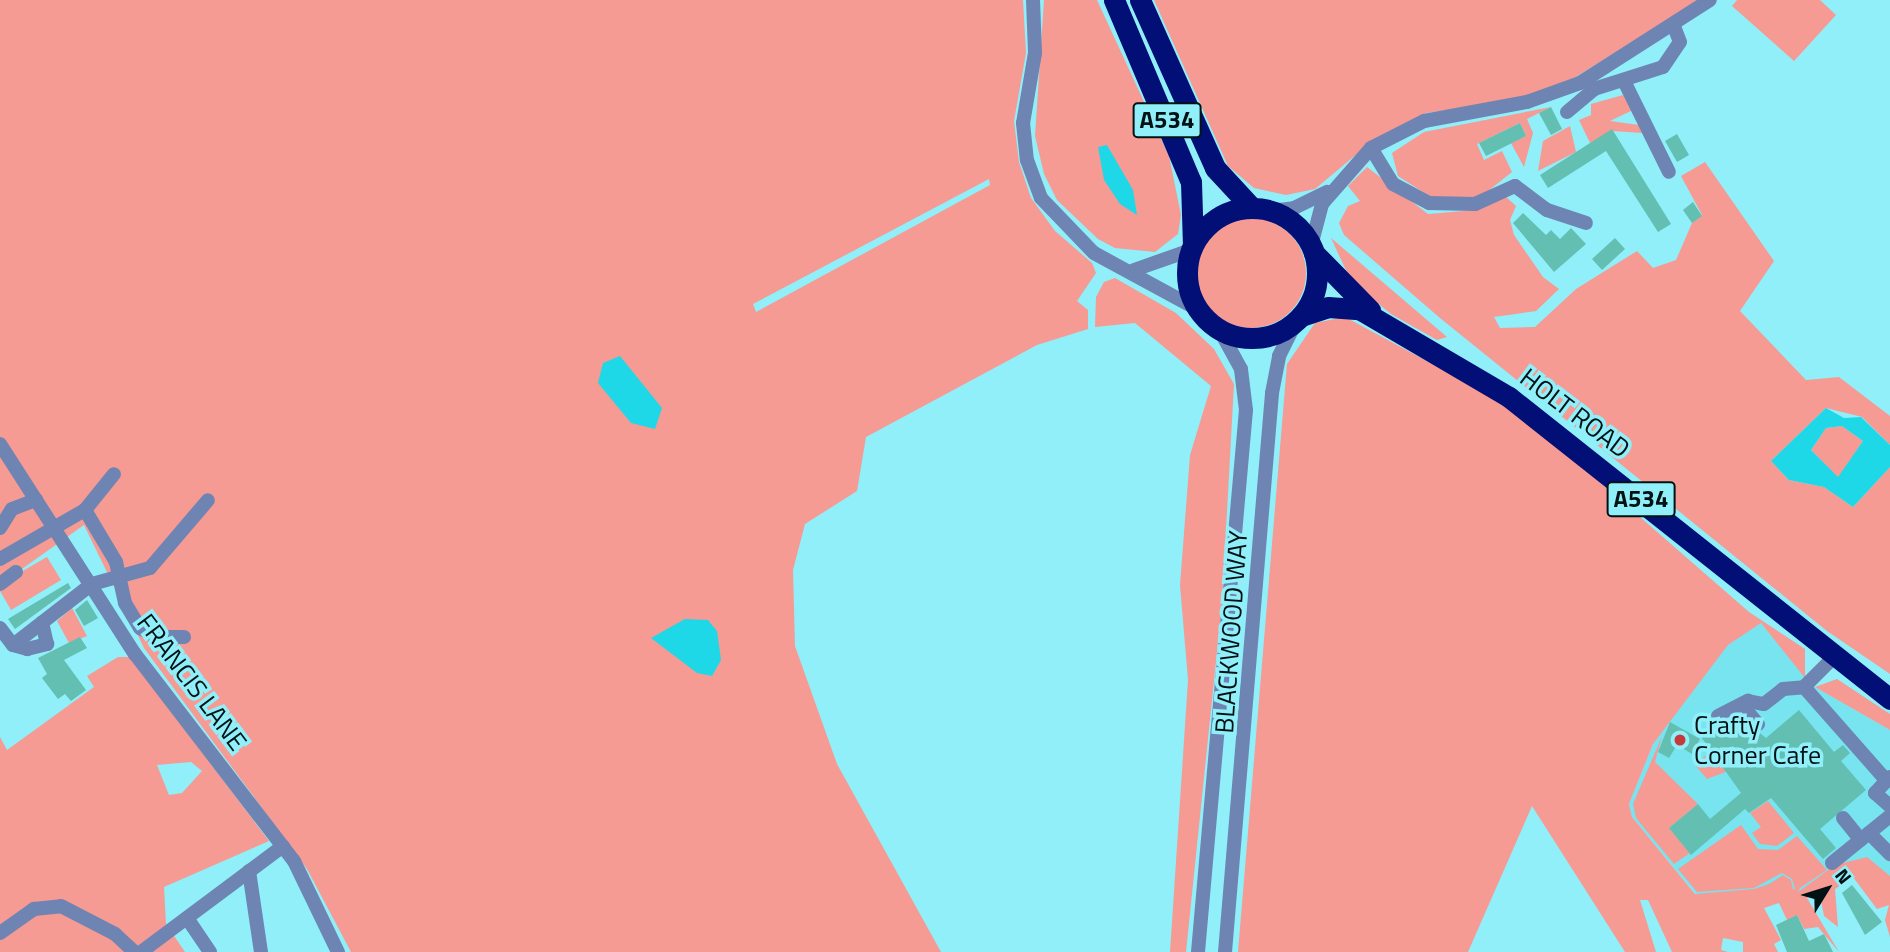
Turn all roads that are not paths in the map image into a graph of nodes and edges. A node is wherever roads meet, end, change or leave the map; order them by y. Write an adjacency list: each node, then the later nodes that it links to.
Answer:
1 (1033, 0): 15 (street)
2 (1114, 0): 13 (highway, A534)
3 (1140, 0): 11 (highway, A534)
4 (1710, 0): 5 (street)
5 (1674, 26): 6 (street); 8 (street)
6 (1625, 83): 7 (street); 9 (street)
7 (1567, 112)
8 (1371, 148): 10 (street); 12 (street)
9 (1669, 172)
10 (1331, 189): 11 (street); 14 (street)
11 (1262, 209): 13 (highway); 14 (highway)
12 (1586, 223)
13 (1191, 248): 15 (street); 16 (highway)
14 (1312, 249): 17 (highway); 18 (highway, HOLT ROAD / A534)
15 (1134, 270): 16 (street)
16 (1197, 309): 19 (highway)
17 (1299, 318): 18 (highway, HOLT ROAD / A534); 19 (highway); 57 (street, BLACKWOOD WAY)
18 (1379, 318): 34 (highway, HOLT ROAD / A534)
19 (1219, 329): 56 (street, BLACKWOOD WAY)
20 (0, 444): 22 (street, FRANCIS LANE)
21 (114, 474): 24 (street)
22 (36, 499): 25 (street); 26 (street, FRANCIS LANE)
23 (208, 500): 29 (street)
24 (85, 510): 26 (street); 29 (street)
25 (0, 528)
26 (57, 529): 27 (street); 31 (street, FRANCIS LANE)
27 (0, 559)
28 (16, 572): 30 (street)
29 (121, 580): 31 (street); 33 (street)
30 (0, 584)
31 (92, 584): 32 (street); 45 (street, FRANCIS LANE)
32 (0, 628)
33 (184, 637)
34 (1835, 656): 35 (street); 36 (highway, HOLT ROAD / A534)
35 (1804, 687): 37 (street); 40 (street)
36 (1890, 699)
37 (1742, 705): 38 (street); 39 (street)
38 (1718, 716)
39 (1758, 724)
40 (1888, 779): 41 (street)
41 (1890, 806)
42 (1890, 816): 44 (street)
43 (1843, 818): 44 (street)
44 (1865, 836): 46 (street); 47 (street)
45 (283, 846): 48 (street); 55 (street, FRANCIS LANE)
46 (1890, 854)
47 (1832, 863)
48 (249, 871): 49 (street); 54 (street)
49 (187, 918): 52 (street); 53 (street)
50 (0, 933): 51 (street)
51 (134, 952)
52 (141, 952)
53 (210, 952)
54 (261, 952)
55 (338, 952)
56 (1198, 952)
57 (1225, 952)

